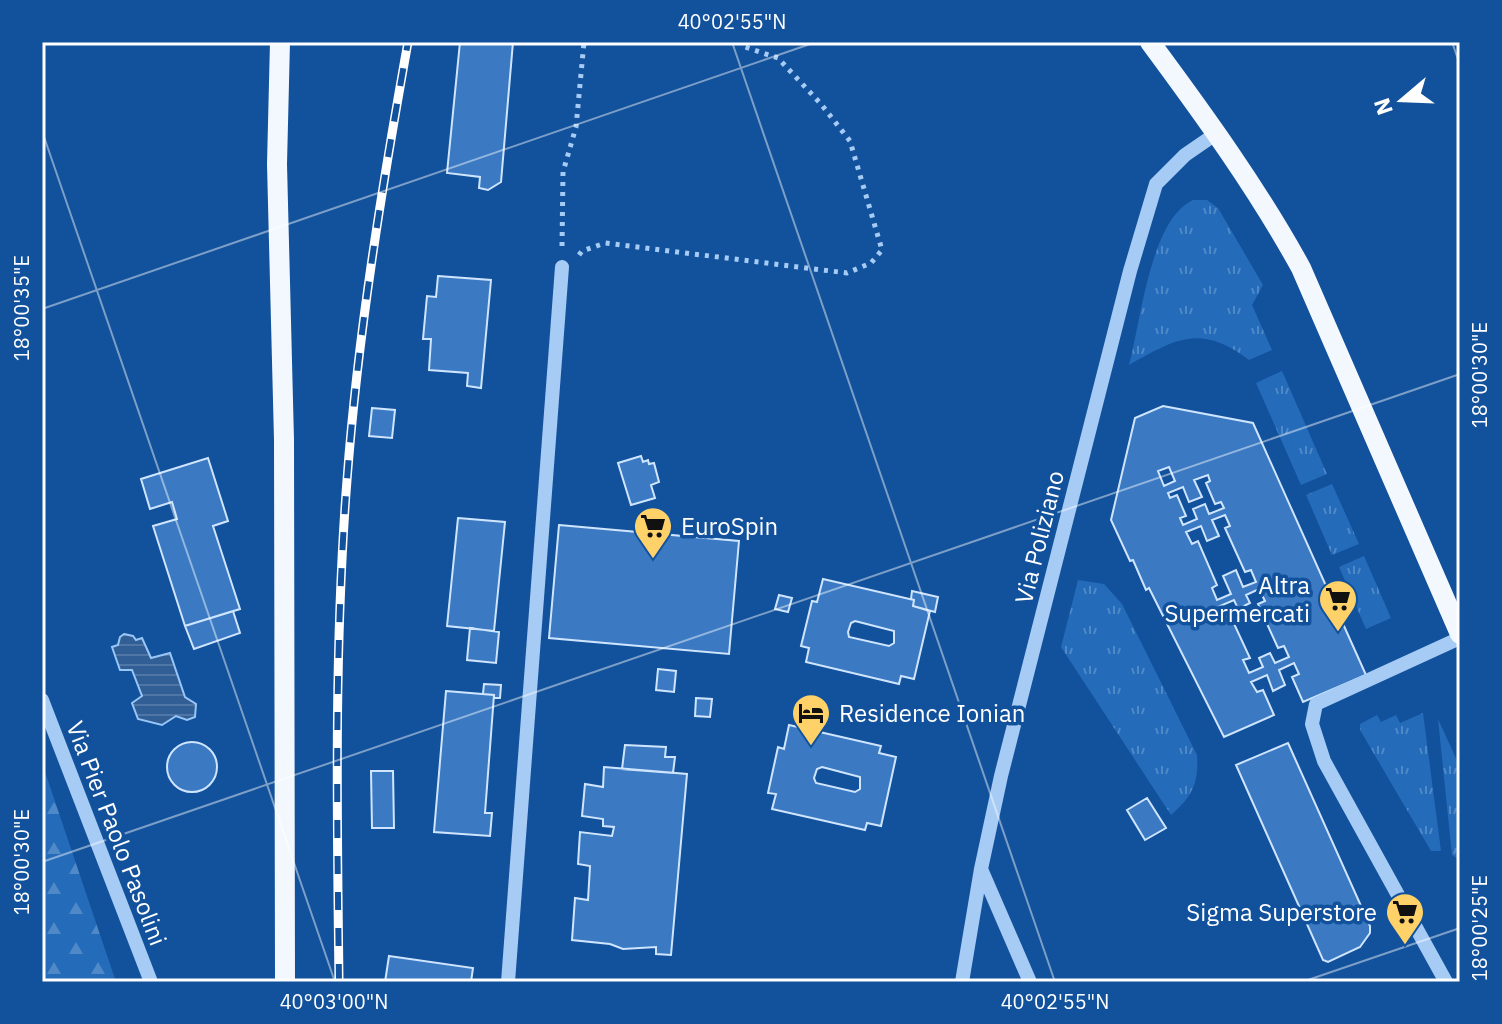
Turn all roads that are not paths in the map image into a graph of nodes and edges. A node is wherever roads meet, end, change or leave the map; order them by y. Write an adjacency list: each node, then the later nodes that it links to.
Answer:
1 (280, 42): 10 (main road)
2 (1150, 42): 3 (main road)
3 (1217, 133): 5 (main road); 8 (street, Via Poliziano)
4 (561, 274): 11 (street)
5 (1460, 636): 14 (street)
6 (42, 700): 7 (street, Via Pier Paolo Pasolini)
7 (48, 732): 9 (street, Via Pier Paolo Pasolini)
8 (981, 869): 12 (street, Via Poliziano); 13 (street)
9 (151, 982)
10 (285, 982)
11 (508, 982)
12 (962, 982)
13 (1030, 982)
14 (1446, 982)

